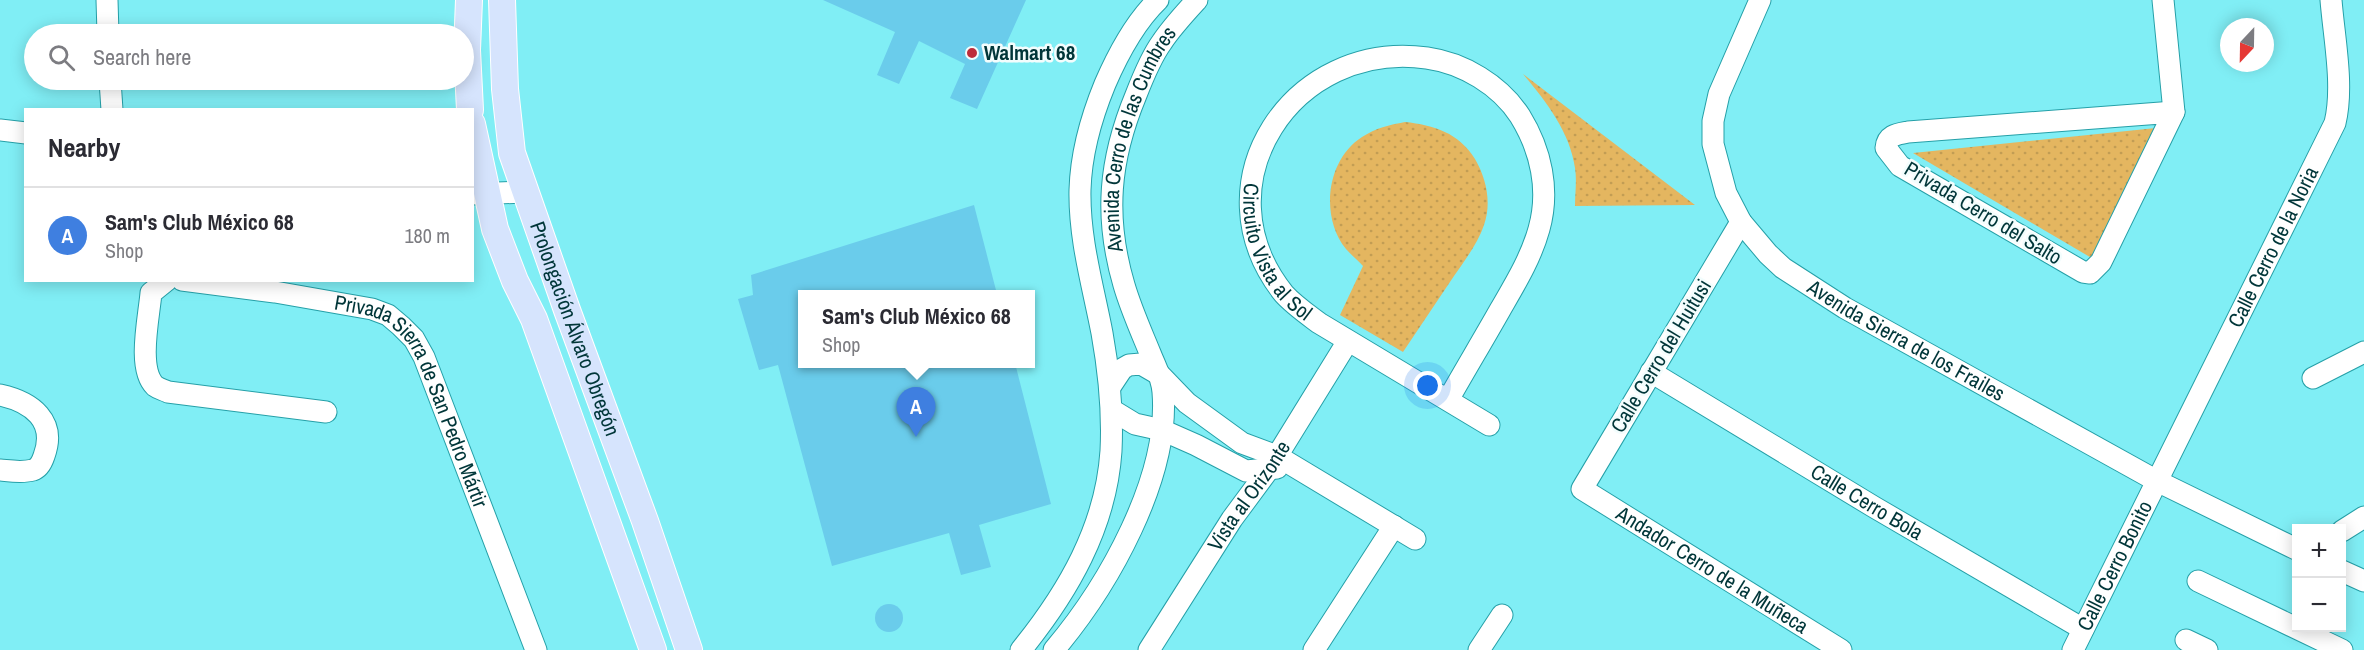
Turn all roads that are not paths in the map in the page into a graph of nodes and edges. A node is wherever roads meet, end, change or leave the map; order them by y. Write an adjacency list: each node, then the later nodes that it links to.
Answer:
1 (107, 0): 9 (street)
2 (502, 0): 19 (main road, Prolongación Álvaro Obregón)
3 (1158, 0): 29 (street, Avenida Cerro de las Cumbres)
4 (1197, 0): 27 (street, Avenida Cerro de las Cumbres)
5 (1760, 0): 21 (street, Avenida Sierra de los Frailes)
6 (2163, 0): 15 (street)
7 (2331, 0): 38 (street, Calle Cerro de la Noria)
8 (469, 3): 10 (main road, Prolongación Álvaro Obregón)
9 (108, 24)
10 (468, 24)
11 (111, 90): 13 (street)
12 (468, 90): 14 (main road, Prolongación Álvaro Obregón)
13 (112, 108)
14 (469, 108)
15 (2174, 112): 15 (street, Privada Cerro del Salto)
16 (0, 130): 17 (street)
17 (24, 133)
18 (474, 153): 20 (main road, Prolongación Álvaro Obregón)
19 (525, 192): 20 (street); 53 (main road, Prolongación Álvaro Obregón)
20 (479, 194): 52 (main road, Prolongación Álvaro Obregón)
21 (1741, 222): 26 (street, Calle Cerro del Huitusi); 38 (street, Avenida Sierra de los Frailes)
22 (165, 282): 33 (street)
23 (196, 282): 51 (street, Privada Sierra de San Pedro Mártir)
24 (1348, 341): 31 (street, Circuito Vista al Sol); 31 (street, Circuito Vista al Sol); 36 (street, Vista al Orizonte)
25 (2364, 352): 28 (street)
26 (1651, 372): 39 (street, Calle Cerro del Huitusi); 49 (street, Calle Cerro Bola)
27 (1160, 375): 29 (street); 35 (street, Avenida Cerro de las Cumbres); 36 (street)
28 (2313, 378)
29 (1110, 387): 32 (street, Avenida Cerro de las Cumbres)
30 (0, 395): 37 (street)
31 (1448, 400): 34 (street)
32 (1112, 410): 35 (street); 54 (street, Avenida Cerro de las Cumbres)
33 (326, 412)
34 (1490, 424)
35 (1162, 430): 36 (street); 55 (street, Avenida Cerro de las Cumbres)
36 (1273, 462): 41 (street); 56 (street, Vista al Orizonte)
37 (0, 470)
38 (2157, 481): 44 (street, Avenida Sierra de los Frailes); 49 (street, Calle Cerro Bonito)
39 (1582, 489): 59 (street, Andador Cerro de la Muñeca)
40 (2364, 517): 42 (street)
41 (1394, 526): 43 (street); 57 (street)
42 (2346, 528)
43 (1415, 539)
44 (2292, 547)
45 (2346, 573): 47 (street)
46 (2198, 581): 62 (street)
47 (2364, 581)
48 (1502, 615): 58 (street)
49 (2083, 629): 60 (street, Calle Cerro Bonito)
50 (2186, 640): 61 (street)
51 (536, 650)
52 (653, 650)
53 (689, 650)
54 (1021, 650)
55 (1054, 650)
56 (1149, 650)
57 (1314, 650)
58 (1479, 650)
59 (1841, 650)
60 (2073, 650)
61 (2207, 650)
62 (2342, 650)

